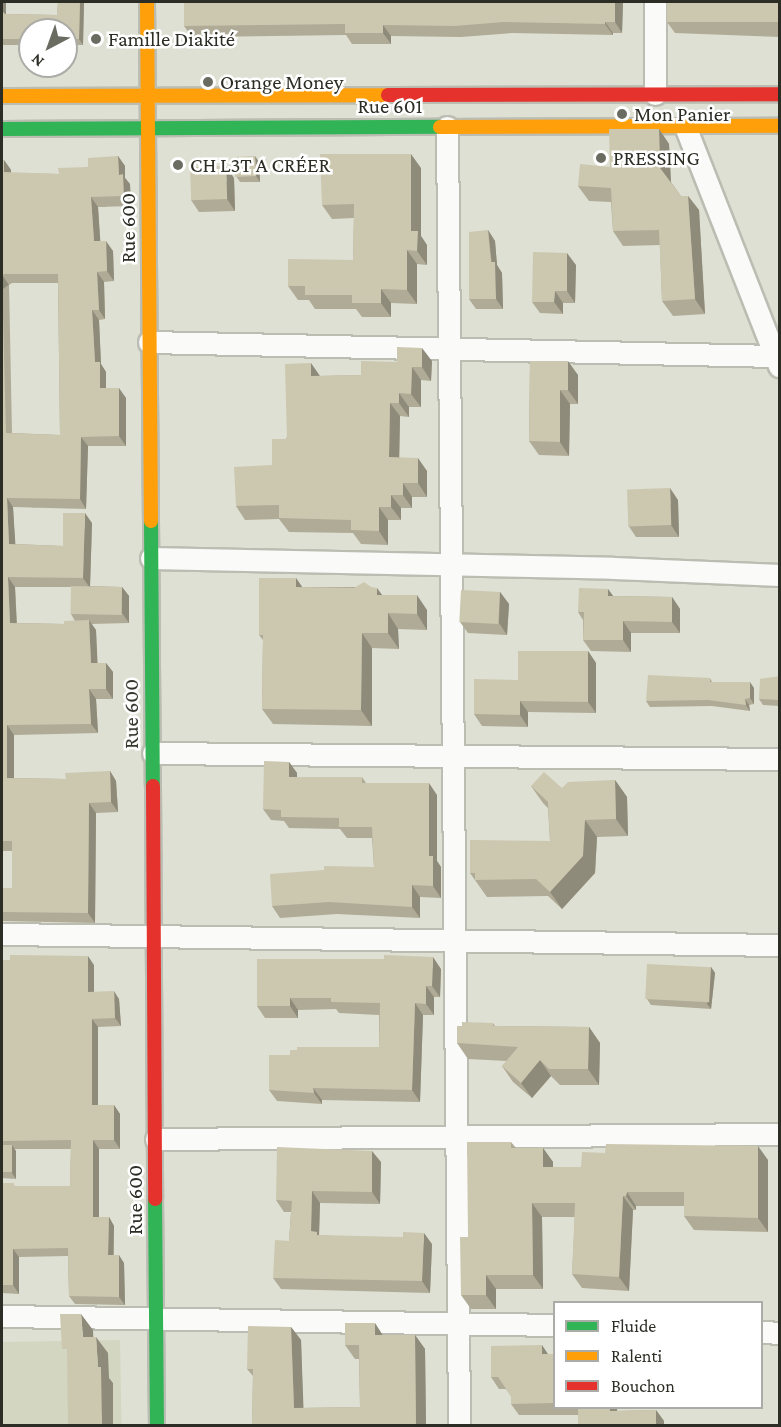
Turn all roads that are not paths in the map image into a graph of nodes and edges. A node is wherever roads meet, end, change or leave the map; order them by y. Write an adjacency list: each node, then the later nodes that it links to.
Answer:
1 (147, 2): 5 (street, Rue 600)
2 (655, 2): 3 (street)
3 (655, 94): 4 (street, Rue 601); 5 (street, Rue 601)
4 (780, 94)
5 (148, 95): 6 (street, Rue 601); 10 (street, Rue 600)
6 (2, 96)
7 (685, 126): 8 (street, Rue 601); 9 (street, Rue 601); 14 (street)
8 (780, 126)
9 (447, 127): 10 (street, Rue 601); 13 (street)
10 (148, 128): 11 (street, Rue 601); 12 (street, Rue 600)
11 (2, 129)
12 (149, 342): 13 (street); 15 (street, Rue 600)
13 (449, 347): 14 (street); 16 (street)
14 (777, 362)
15 (151, 558): 16 (street); 18 (street, Rue 600)
16 (451, 565): 17 (street); 19 (street)
17 (780, 575)
18 (153, 753): 19 (street); 22 (street, Rue 600)
19 (453, 756): 20 (street); 23 (street)
20 (780, 759)
21 (2, 934): 22 (street)
22 (154, 938): 23 (street); 27 (street, Rue 600)
23 (454, 941): 24 (street); 26 (street)
24 (780, 945)
25 (780, 1134): 26 (street)
26 (456, 1135): 27 (street); 30 (street)
27 (156, 1139): 29 (street, Rue 600)
28 (2, 1316): 29 (street)
29 (157, 1317): 30 (street); 34 (street, Rue 600)
30 (458, 1322): 31 (street); 35 (street)
31 (553, 1325)
32 (763, 1332): 33 (street)
33 (780, 1333)
34 (157, 1425)
35 (459, 1425)

